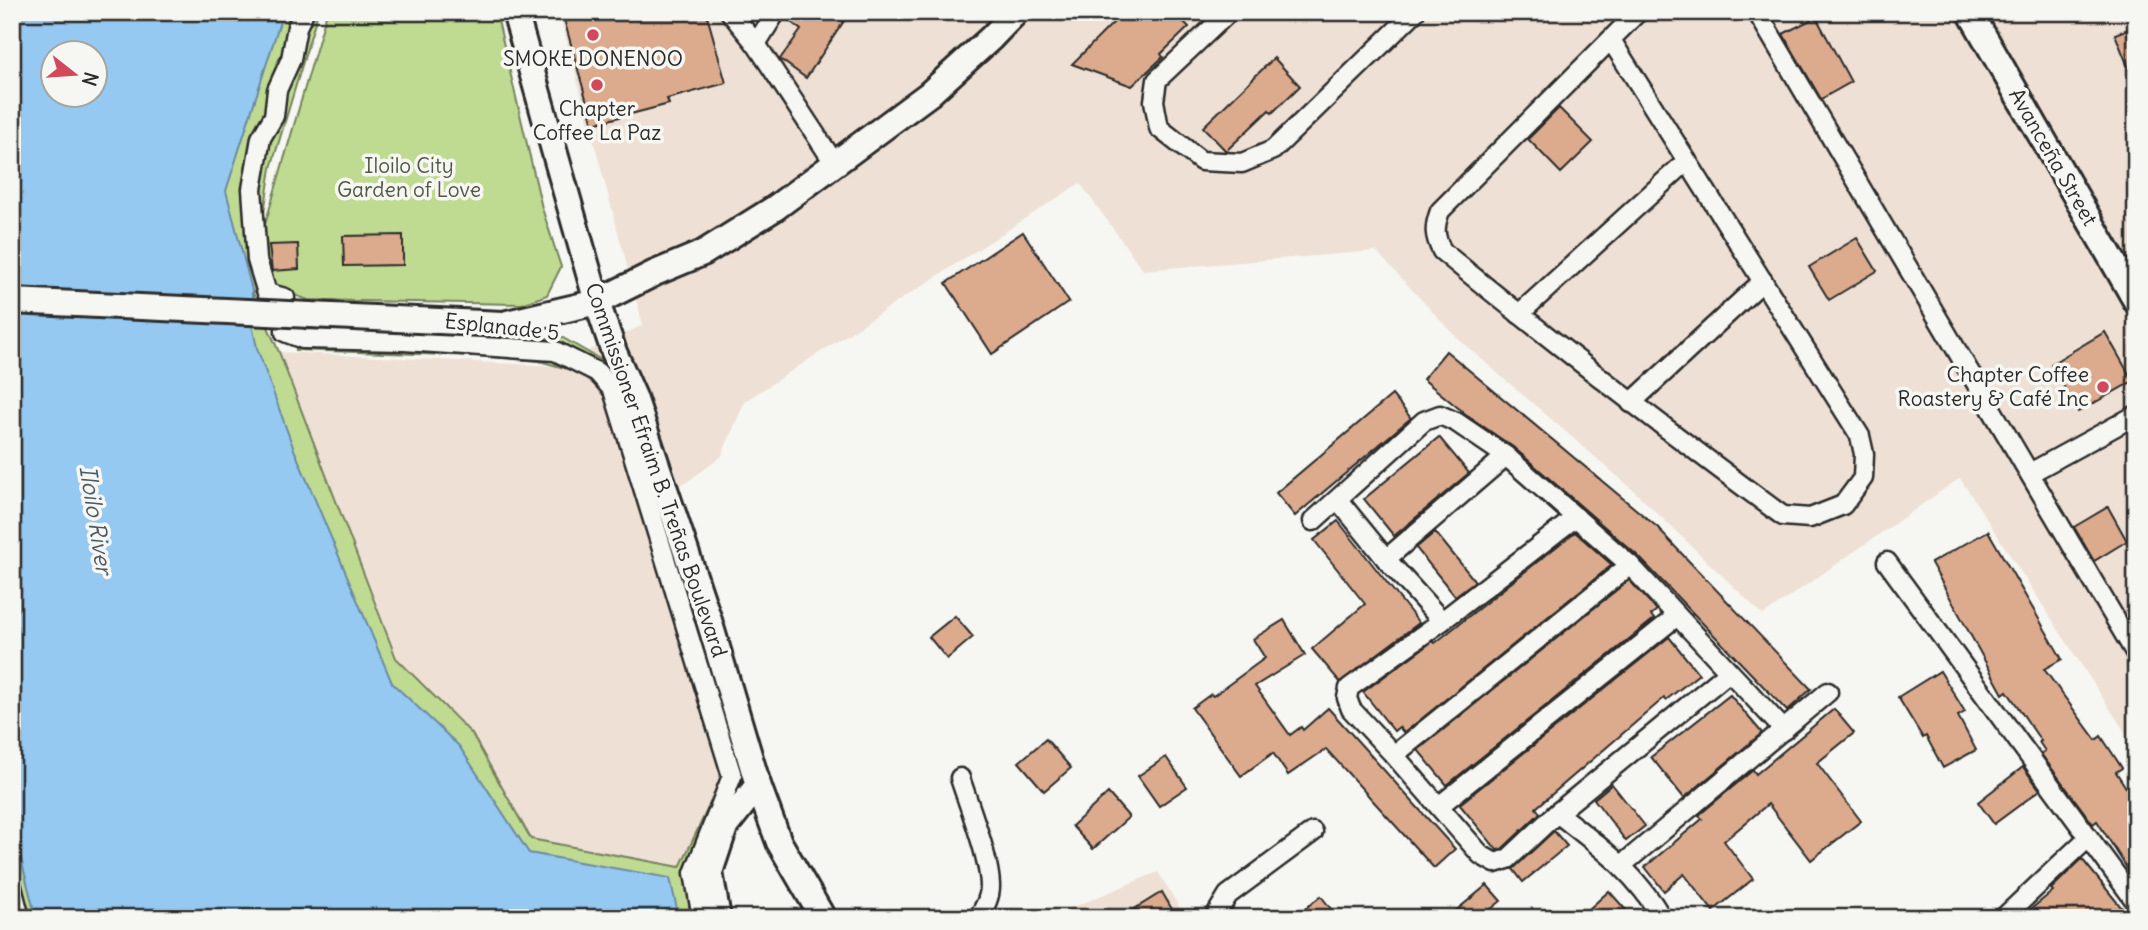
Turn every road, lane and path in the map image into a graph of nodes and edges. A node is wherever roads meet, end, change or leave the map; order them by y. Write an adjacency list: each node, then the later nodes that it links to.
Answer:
1 (304, 12): 47 (street, Esplanade 5)
2 (515, 12): 18 (main road, Commissioner Efraim B. Treñas Boulevard)
3 (730, 12): 12 (street)
4 (776, 12): 12 (street)
5 (1016, 12): 14 (main road)
6 (1229, 12): 7 (street)
7 (1415, 12)
8 (1638, 12): 11 (street)
9 (1757, 12): 23 (street)
10 (1970, 12): 17 (main road, Avanceña Street)
11 (1611, 40): 13 (street); 19 (street)
12 (756, 44): 14 (street)
13 (1687, 161): 15 (street); 19 (street)
14 (835, 164): 18 (main road)
15 (1763, 281): 20 (street); 20 (street)
16 (12, 301): 18 (main road, bridge)
17 (2136, 301)
18 (597, 302): 38 (main road, Commissioner Efraim B. Treñas Boulevard)
19 (1519, 314): 20 (street)
20 (1631, 403)
21 (2136, 415): 23 (street)
22 (1506, 456): 24 (street); 25 (street); 27 (street)
23 (2030, 473): 32 (street)
24 (1338, 500): 26 (street); 27 (street)
25 (1576, 517): 29 (street); 31 (street)
26 (1313, 521)
27 (1386, 559): 31 (street)
28 (1887, 562): 42 (street)
29 (1630, 565): 30 (street); 36 (street)
30 (1677, 616): 33 (street); 39 (street)
31 (1442, 621): 36 (street)
32 (2136, 654)
33 (1729, 672): 35 (street); 40 (street)
34 (1828, 692): 35 (street)
35 (1784, 730): 43 (street)
36 (1394, 755): 39 (street)
37 (960, 778): 50 (street)
38 (758, 785): 48 (main road); 49 (main road, Commissioner Efraim B. Treñas Boulevard)
39 (1439, 806): 40 (street)
40 (1557, 813): 43 (street)
41 (1313, 832): 51 (street)
42 (2088, 838): 45 (street); 53 (street)
43 (1622, 865): 52 (street)
44 (12, 887): 46 (street)
45 (2136, 902)
46 (20, 918)
47 (702, 918)
48 (718, 918)
49 (823, 918)
50 (978, 918)
51 (1214, 918)
52 (1662, 918)
53 (2003, 918)

